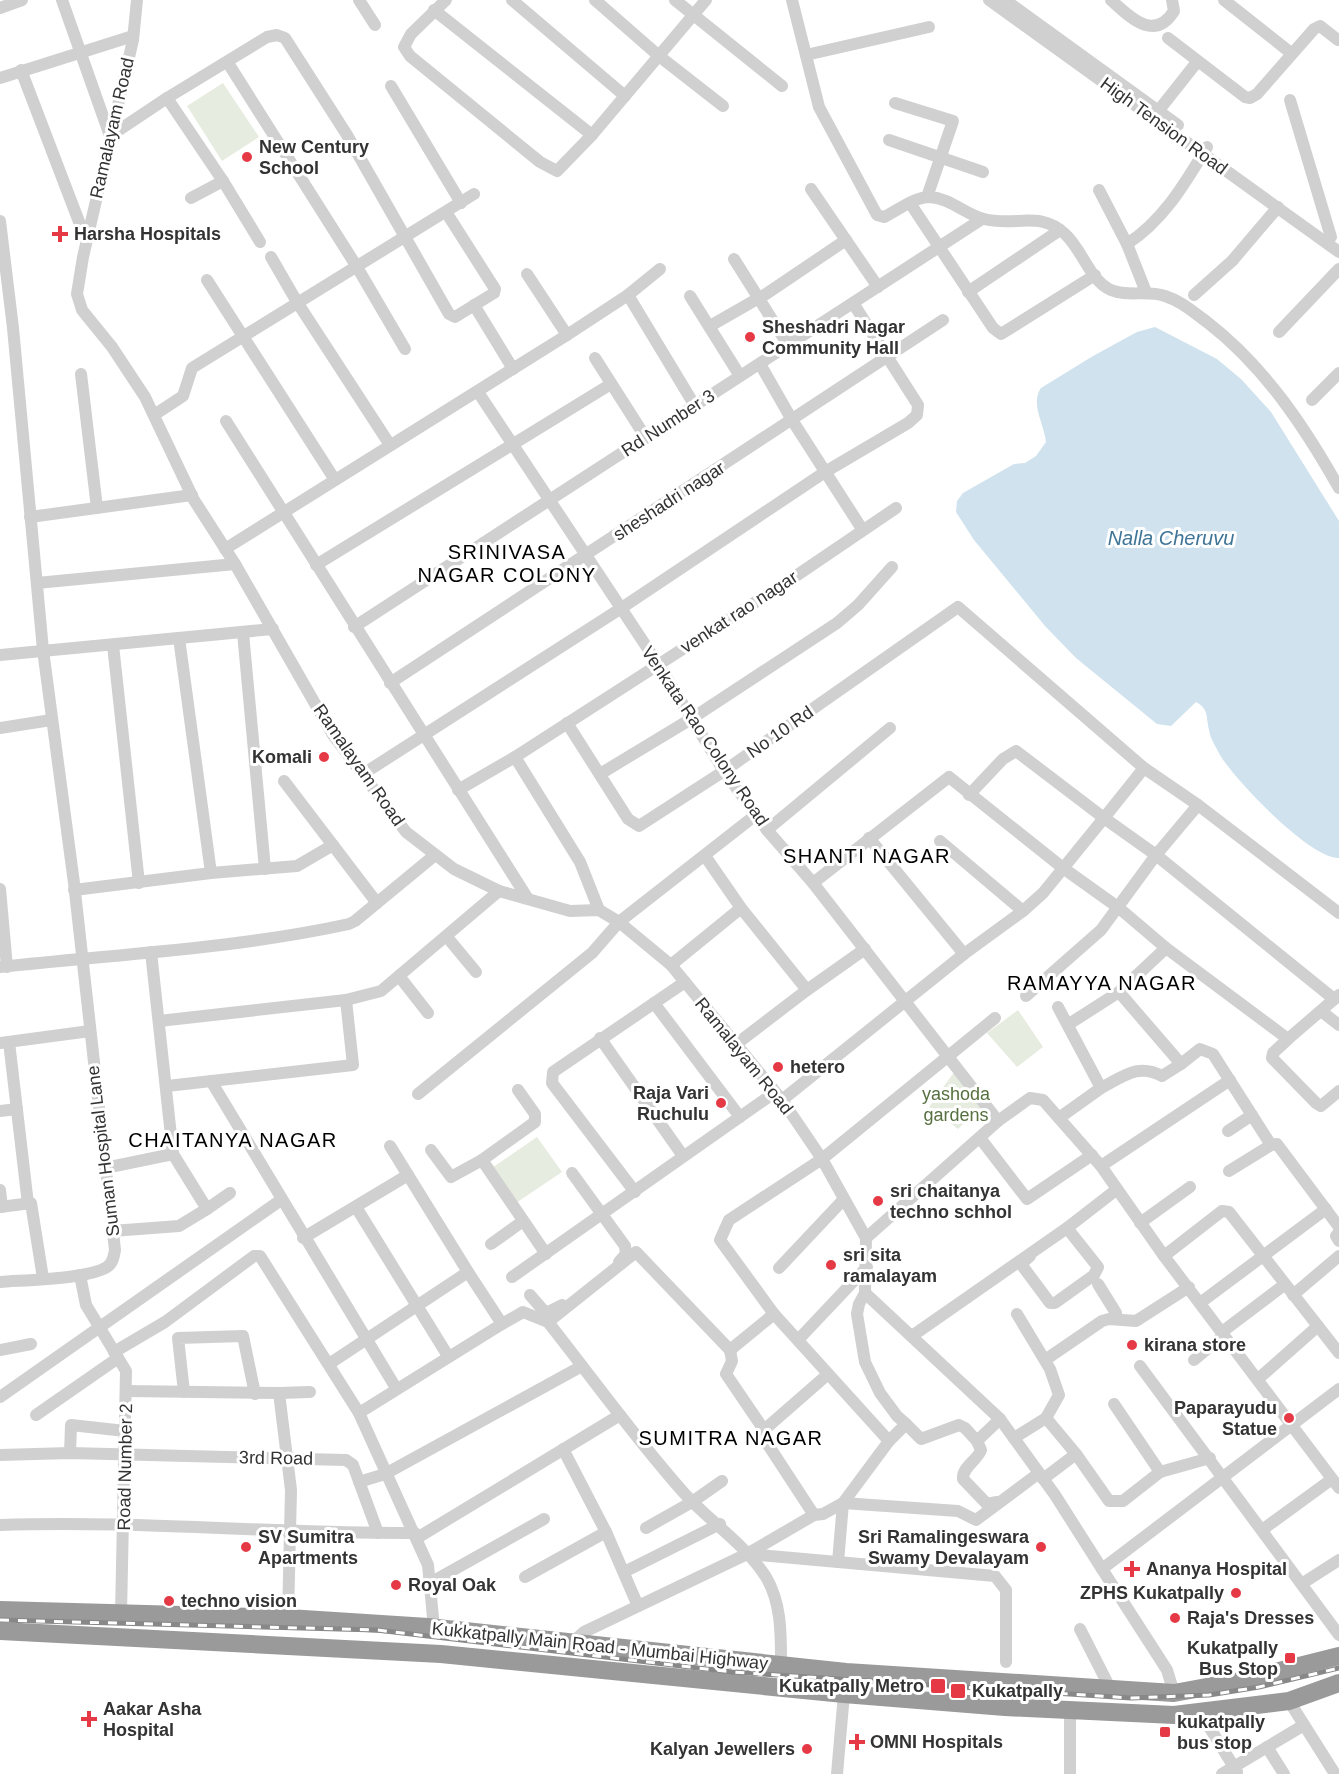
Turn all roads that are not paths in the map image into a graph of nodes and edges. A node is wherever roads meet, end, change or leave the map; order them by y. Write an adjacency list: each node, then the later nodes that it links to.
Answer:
1 (22, 0): 16 (street)
2 (62, 0): 24 (street)
3 (137, 0): 21 (street, Ramalayam Road)
4 (359, 0): 19 (street)
5 (446, 0): 17 (street)
6 (512, 0): 34 (street)
7 (595, 0): 27 (street)
8 (675, 0): 18 (street)
9 (706, 0): 18 (street)
10 (792, 0): 26 (street)
11 (989, 0): 43 (street, High Tension Road)
12 (1005, 0): 39 (street, High Tension Road)
13 (1111, 0): 14 (street)
14 (1172, 0)
15 (1224, 0): 25 (street)
16 (0, 8)
17 (434, 10): 40 (street); 40 (street)
18 (693, 15): 27 (street); 33 (street)
19 (375, 25)
20 (929, 27): 26 (street)
21 (134, 36): 24 (street); 41 (street, Ramalayam Road)
22 (1168, 38): 28 (street)
23 (1338, 40): 25 (street)
24 (79, 52): 30 (street); 41 (street)
25 (1291, 53): 28 (street)
26 (806, 55): 53 (street)
27 (659, 56): 34 (street); 38 (street)
28 (1197, 62): 39 (street)
29 (228, 63): 35 (street); 59 (street); 69 (street)
30 (21, 70): 31 (street); 62 (street)
31 (0, 78)
32 (390, 86): 52 (street)
33 (782, 87)
34 (625, 96): 40 (street)
35 (167, 98): 41 (street); 46 (street)
36 (1290, 100): 61 (street)
37 (896, 103): 44 (street)
38 (723, 106)
39 (1159, 110): 43 (street, High Tension Road)
40 (592, 135)
41 (110, 136): 62 (street, Ramalayam Road)
42 (889, 140): 44 (street)
43 (1205, 150): 54 (street, High Tension Road); 61 (street, High Tension Road); 64 (street)
44 (941, 159): 45 (street); 50 (street)
45 (983, 172)
46 (223, 181): 51 (street); 63 (street)
47 (811, 189): 60 (street)
48 (1099, 190): 64 (street)
49 (474, 194): 52 (street)
50 (927, 197): 53 (street); 56 (street)
51 (191, 198)
52 (461, 203): 55 (street)
53 (910, 203): 65 (street)
54 (1278, 207): 66 (street, High Tension Road); 79 (street)
55 (446, 212): 59 (street); 84 (street)
56 (982, 219): 58 (street); 65 (street, Rd Number 3)
57 (0, 221): 87 (street, Suman Hospital Lane)
58 (1059, 230): 73 (street); 76 (street)
59 (405, 238): 69 (street); 84 (street)
60 (846, 240): 75 (street); 81 (street)
61 (1335, 240)
62 (86, 241): 105 (street, Ramalayam Road)
63 (260, 242)
64 (1127, 244): 77 (street)
65 (938, 248): 75 (street, Rd Number 3); 76 (street)
66 (1339, 252)
67 (271, 257): 82 (street)
68 (734, 259): 81 (street)
69 (357, 267): 82 (street); 93 (street)
70 (660, 269): 78 (street)
71 (1339, 269): 89 (street)
72 (527, 274): 90 (street)
73 (1095, 275): 76 (street); 77 (street)
74 (207, 280): 91 (street)
75 (878, 287): 83 (street, Rd Number 3)
76 (968, 292)
77 (1146, 292): 113 (street)
78 (628, 295): 90 (street); 104 (street)
79 (1194, 295)
80 (690, 296): 86 (street)
81 (759, 298): 86 (street); 92 (street)
82 (297, 302): 91 (street); 110 (street)
83 (853, 303): 92 (street, Rd Number 3); 95 (street)
84 (474, 305): 97 (street)
85 (943, 320): 95 (street, sheshadri nagar)
86 (710, 326): 100 (street)
87 (13, 328): 88 (street); 119 (street, Suman Hospital Lane)
88 (0, 329)
89 (1279, 332)
90 (567, 335): 97 (street)
91 (245, 336): 105 (street); 112 (street)
92 (788, 345): 96 (street, Rd Number 3)
93 (405, 349)
94 (595, 358): 101 (street)
95 (888, 358): 106 (street, sheshadri nagar); 111 (street)
96 (760, 364): 100 (street, Rd Number 3); 106 (street)
97 (513, 369): 102 (street)
98 (1339, 373): 103 (street)
99 (81, 374): 116 (street)
100 (740, 376): 104 (street, Rd Number 3)
101 (611, 384): 108 (street); 109 (street)
102 (478, 392): 109 (street, Venkata Rao Colony Road); 110 (street)
103 (1312, 400)
104 (695, 406): 108 (street, Rd Number 3)
105 (154, 415): 114 (street, Ramalayam Road)
106 (792, 420): 111 (street); 122 (street, sheshadri nagar)
107 (226, 421): 118 (street)
108 (646, 438): 115 (street, Rd Number 3)
109 (513, 444): 115 (street, Venkata Rao Colony Road); 124 (street)
110 (390, 445): 112 (street)
111 (825, 472): 120 (street); 127 (street)
112 (335, 480): 118 (street)
113 (1339, 488)
114 (192, 495): 116 (street); 121 (street, Ramalayam Road)
115 (550, 500): 122 (street, Venkata Rao Colony Road); 128 (street, Rd Number 3)
116 (98, 508): 119 (street)
117 (896, 508): 120 (street, venkat rao nagar)
118 (283, 513): 121 (street); 124 (street)
119 (30, 517): 126 (street, Suman Hospital Lane)
120 (862, 529): 135 (street, venkat rao nagar)
121 (225, 549): 123 (street, Ramalayam Road)
122 (585, 556): 127 (street, Venkata Rao Colony Road); 136 (street, sheshadri nagar)
123 (235, 564): 126 (street); 129 (street, Ramalayam Road)
124 (316, 565): 128 (street)
125 (892, 567): 137 (street)
126 (37, 583): 133 (street, Suman Hospital Lane)
127 (620, 609): 135 (street, Venkata Rao Colony Road); 142 (street)
128 (354, 627): 136 (street)
129 (273, 629): 130 (street); 146 (street, Ramalayam Road)
130 (243, 633): 131 (street); 162 (street)
131 (179, 638): 132 (street); 163 (street)
132 (113, 645): 133 (street); 164 (street)
133 (43, 650): 134 (street); 138 (street, Suman Hospital Lane)
134 (0, 655)
135 (658, 664): 137 (street, Venkata Rao Colony Road); 139 (street, venkat rao nagar)
136 (390, 683): 142 (street)
137 (691, 719): 145 (street, Venkata Rao Colony Road); 147 (street)
138 (51, 720): 140 (street); 167 (street, Suman Hospital Lane)
139 (567, 723): 143 (street, venkat rao nagar); 147 (street, No 10 Rd)
140 (0, 728)
141 (890, 728): 154 (street)
142 (423, 735): 146 (street); 149 (street)
143 (515, 757): 149 (street, venkat rao nagar); 173 (street)
144 (1144, 768): 145 (street, No 10 Rd); 151 (street); 153 (street)
145 (724, 771): 147 (street, No 10 Rd); 152 (street, Venkata Rao Colony Road)
146 (363, 774): 158 (street, Ramalayam Road)
147 (600, 774)
148 (284, 781): 157 (street)
149 (458, 790): 169 (street)
150 (969, 795): 153 (street); 155 (street); 161 (street)
151 (1198, 805): 159 (street); 175 (street)
152 (757, 814): 154 (street, Venkata Rao Colony Road); 160 (street)
153 (1104, 818): 159 (street); 161 (street)
154 (767, 830): 165 (street, Venkata Rao Colony Road)
155 (869, 838): 165 (street); 181 (street)
156 (940, 841): 174 (street)
157 (333, 845): 162 (street); 170 (street)
158 (435, 855): 168 (street, Ramalayam Road); 170 (street)
159 (1156, 855): 172 (street); 191 (street)
160 (705, 856): 171 (street); 176 (street)
161 (1063, 868): 172 (street); 174 (street)
162 (265, 869): 163 (street)
163 (211, 873): 164 (street)
164 (139, 883): 167 (street)
165 (813, 883): 179 (street, Venkata Rao Colony Road)
166 (0, 888): 184 (street)
167 (74, 890): 182 (street, Suman Hospital Lane)
168 (499, 891): 169 (street, Ramalayam Road); 177 (street)
169 (528, 899): 173 (street, Ramalayam Road)
170 (377, 903): 180 (street)
171 (741, 908): 183 (street); 188 (street)
172 (1119, 908): 178 (street); 190 (street)
173 (599, 910): 176 (street, Ramalayam Road)
174 (1023, 912): 181 (street)
175 (1339, 913)
176 (619, 922): 183 (street, Ramalayam Road); 215 (street)
177 (447, 937): 185 (street); 186 (street)
178 (1166, 948): 189 (street); 204 (street)
179 (865, 949): 188 (street); 193 (street, Venkata Rao Colony Road)
180 (151, 952): 182 (street); 199 (street)
181 (964, 954): 193 (street)
182 (81, 959): 184 (street); 202 (street, Suman Hospital Lane)
183 (671, 965): 187 (street, Ramalayam Road)
184 (4, 967)
185 (476, 972)
186 (399, 976): 192 (street); 197 (street)
187 (685, 982): 194 (street); 206 (street, Ramalayam Road)
188 (807, 990): 206 (street)
189 (1119, 992): 200 (street); 208 (street)
190 (1026, 996)
191 (1337, 996): 196 (street)
192 (346, 1000): 199 (street); 210 (street)
193 (905, 1001): 207 (street, Venkata Rao Colony Road); 216 (street)
194 (654, 1003): 203 (street); 220 (street)
195 (1058, 1007): 200 (street)
196 (1320, 1011): 201 (street); 204 (street)
197 (428, 1013)
198 (995, 1018): 207 (street)
199 (159, 1021): 211 (street)
200 (1069, 1024): 212 (street)
201 (1339, 1025)
202 (90, 1031): 205 (street); 234 (street, Suman Hospital Lane)
203 (600, 1038): 230 (street); 241 (street)
204 (1288, 1039): 214 (street)
205 (4, 1042): 217 (street)
206 (735, 1045): 216 (street, Ramalayam Road)
207 (948, 1056): 222 (street, Venkata Rao Colony Road); 231 (street)
208 (1181, 1064): 209 (street); 212 (street)
209 (1230, 1080): 219 (street); 233 (street)
210 (211, 1081): 211 (street); 244 (street)
211 (167, 1086): 228 (street)
212 (1101, 1089): 221 (street)
213 (518, 1090): 232 (street)
214 (1339, 1091)
215 (418, 1094)
216 (778, 1096): 220 (street); 231 (street, Ramalayam Road)
217 (17, 1109): 218 (street); 245 (street)
218 (0, 1111)
219 (1252, 1116): 223 (street); 225 (street)
220 (740, 1117): 230 (street)
221 (1059, 1118): 222 (street); 229 (street)
222 (999, 1121): 224 (street)
223 (1228, 1131)
224 (980, 1138): 229 (street); 258 (street)
225 (1270, 1145): 235 (street); 249 (street)
226 (390, 1146): 237 (street)
227 (431, 1150): 232 (street)
228 (173, 1154): 234 (street); 248 (street)
229 (1092, 1155): 233 (street)
230 (683, 1156): 241 (street)
231 (822, 1159): 243 (street, Ramalayam Road); 281 (street)
232 (482, 1160): 251 (street)
233 (1101, 1166): 240 (street)
234 (105, 1168): 255 (street, Suman Hospital Lane)
235 (1229, 1171)
236 (572, 1173): 250 (street)
237 (408, 1175): 247 (street); 268 (street)
238 (1190, 1187): 252 (street)
239 (0, 1190): 246 (street)
240 (1116, 1190): 252 (street); 254 (street)
241 (635, 1192): 250 (street)
242 (230, 1193): 248 (street)
243 (844, 1199): 258 (street, Ramalayam Road); 267 (street)
244 (281, 1200): 257 (street); 287 (street)
245 (28, 1204): 246 (street); 271 (street)
246 (1, 1207)
247 (356, 1207): 257 (street); 280 (street)
248 (207, 1209): 255 (street)
249 (1326, 1209): 253 (street); 265 (street)
250 (601, 1214): 262 (street); 277 (street)
251 (523, 1221): 260 (street); 262 (street)
252 (1140, 1223): 263 (street)
253 (1339, 1227)
254 (1067, 1229): 261 (street); 261 (street)
255 (112, 1231): 269 (street, Suman Hospital Lane)
256 (1339, 1232): 259 (street)
257 (303, 1238): 290 (street)
258 (866, 1238): 266 (street, Ramalayam Road)
259 (1339, 1241)
260 (491, 1244)
261 (1046, 1244): 289 (street)
262 (546, 1254): 270 (street)
263 (1164, 1256): 265 (street); 275 (street)
264 (1339, 1256): 278 (street)
265 (1263, 1257): 274 (street); 279 (street)
266 (867, 1267): 276 (street, Ramalayam Road); 291 (street)
267 (779, 1269)
268 (468, 1272): 280 (street); 285 (street)
269 (80, 1275): 271 (street, Suman Hospital Lane); 287 (street, Road Number 2)
270 (512, 1277)
271 (43, 1278): 272 (street, Suman Hospital Lane)
272 (0, 1282)
273 (1098, 1284): 283 (street)
274 (1284, 1285): 278 (street); 288 (street)
275 (1189, 1287): 279 (street); 283 (street)
276 (865, 1293): 289 (street); 319 (street, Ramalayam Road)
277 (530, 1294)
278 (1293, 1295): 286 (street)
279 (1200, 1303): 288 (street)
280 (417, 1304): 290 (street); 297 (street)
281 (774, 1314): 291 (street); 294 (street)
282 (1017, 1314): 298 (street)
283 (1116, 1319): 298 (street)
284 (548, 1322): 285 (street); 294 (street); 301 (street)
285 (502, 1324): 297 (street)
286 (1318, 1326): 295 (street); 304 (street)
287 (97, 1327): 296 (street, Road Number 2); 312 (street)
288 (1223, 1334): 299 (street); 304 (street)
289 (912, 1336): 318 (street)
290 (366, 1340): 300 (street); 305 (street)
291 (798, 1340): 303 (street)
292 (31, 1344): 293 (street)
293 (0, 1350)
294 (730, 1350): 322 (street)
295 (1339, 1353)
296 (116, 1355): 300 (street); 307 (street, Road Number 2); 315 (street)
297 (448, 1356): 305 (street)
298 (1045, 1360): 317 (street)
299 (1194, 1360)
300 (329, 1364): 314 (street)
301 (582, 1365): 316 (street); 334 (street)
302 (1140, 1366): 332 (street)
303 (827, 1375): 322 (street); 324 (street)
304 (1258, 1379): 320 (street)
305 (396, 1388): 314 (street)
306 (1339, 1389): 320 (street)
307 (126, 1391): 308 (street); 321 (street, Road Number 2)
308 (184, 1392): 311 (street); 311 (street)
309 (310, 1392): 310 (street)
310 (279, 1393): 311 (street); 331 (street)
311 (255, 1394)
312 (0, 1397)
313 (1114, 1404): 333 (street)
314 (359, 1413): 334 (street)
315 (36, 1415)
316 (620, 1415): 326 (street); 341 (street)
317 (1046, 1418): 323 (street); 329 (street)
318 (1000, 1419): 323 (street); 325 (street)
319 (906, 1424): 324 (street); 325 (street)
320 (1290, 1425): 336 (street); 339 (street)
321 (125, 1431): 327 (street); 328 (street, Road Number 2)
322 (764, 1431): 343 (street)
323 (1014, 1438): 335 (street)
324 (889, 1441): 342 (street)
325 (977, 1441): 340 (street)
326 (563, 1449): 351 (street); 353 (street)
327 (70, 1453): 328 (street, 3rd Road); 330 (street, 3rd Road)
328 (124, 1454): 331 (street, 3rd Road); 347 (street, Road Number 2)
329 (1076, 1454): 333 (street); 335 (street)
330 (0, 1455)
331 (289, 1458): 338 (street, 3rd Road); 350 (street)
332 (1209, 1458): 333 (street); 336 (street)
333 (1160, 1473)
334 (385, 1474): 338 (street); 353 (street)
335 (1041, 1476): 340 (street); 357 (street)
336 (1222, 1477): 349 (street); 357 (street)
337 (722, 1481): 341 (street)
338 (359, 1482): 352 (street, 3rd Road)
339 (1336, 1484): 349 (street)
340 (998, 1501): 342 (street)
341 (692, 1502): 345 (street); 348 (street)
342 (843, 1503): 343 (street); 356 (street)
343 (814, 1515): 354 (street)
344 (544, 1519): 360 (street)
345 (720, 1524): 354 (street); 358 (street)
346 (0, 1525): 347 (street)
347 (123, 1525): 350 (street); 364 (street, Road Number 2)
348 (646, 1528)
349 (1262, 1530): 361 (street)
350 (289, 1532): 352 (street); 365 (street)
351 (606, 1532): 358 (street); 359 (street)
352 (378, 1533): 353 (street)
353 (416, 1535): 360 (street)
354 (747, 1554): 356 (street); 362 (street); 374 (street)
355 (1339, 1560): 361 (street)
356 (838, 1562): 373 (street)
357 (1102, 1569): 377 (street)
358 (624, 1572): 362 (street)
359 (525, 1577)
360 (430, 1583): 366 (street)
361 (1303, 1583): 369 (street)
362 (638, 1606): 370 (street)
363 (0, 1610): 364 (highway, Kukkatpally Main Road - Mumbai Highway)
364 (121, 1615): 365 (highway, Kukkatpally Main Road - Mumbai Highway)
365 (288, 1618): 366 (highway, Kukkatpally Main Road - Mumbai Highway)
366 (431, 1628): 370 (highway, Kukkatpally Main Road - Mumbai Highway); 371 (highway)
367 (1080, 1629): 376 (street)
368 (0, 1631): 371 (highway, Kukkatpally Main Road - Mumbai Highway)
369 (1339, 1635)
370 (573, 1642): 374 (highway, Kukkatpally Main Road - Mumbai Highway)
371 (424, 1654): 378 (highway, Kukkatpally Main Road - Mumbai Highway)
372 (1339, 1656): 377 (highway, Kukkatpally Main Road - Mumbai Highway)
373 (1006, 1662)
374 (780, 1666): 376 (highway, Kukkatpally Main Road - Mumbai Highway)
375 (1339, 1683): 379 (highway, Kukkatpally Main Road - Mumbai Highway)
376 (1111, 1690): 377 (highway, Kukkatpally Main Road - Mumbai Highway)
377 (1174, 1693)
378 (844, 1694): 380 (highway, Kukkatpally Main Road - Mumbai Highway); 385 (street)
379 (1289, 1701): 381 (highway, Kukkatpally Main Road - Mumbai Highway); 382 (street)
380 (1070, 1710): 381 (highway, Kukkatpally Main Road - Mumbai Highway); 386 (street)
381 (1200, 1712): 384 (street)
382 (1304, 1725): 383 (street); 389 (street)
383 (1267, 1747): 384 (street); 388 (street)
384 (1235, 1771): 387 (street)
385 (837, 1774)
386 (1070, 1774)
387 (1222, 1774)
388 (1284, 1774)
389 (1335, 1774)

